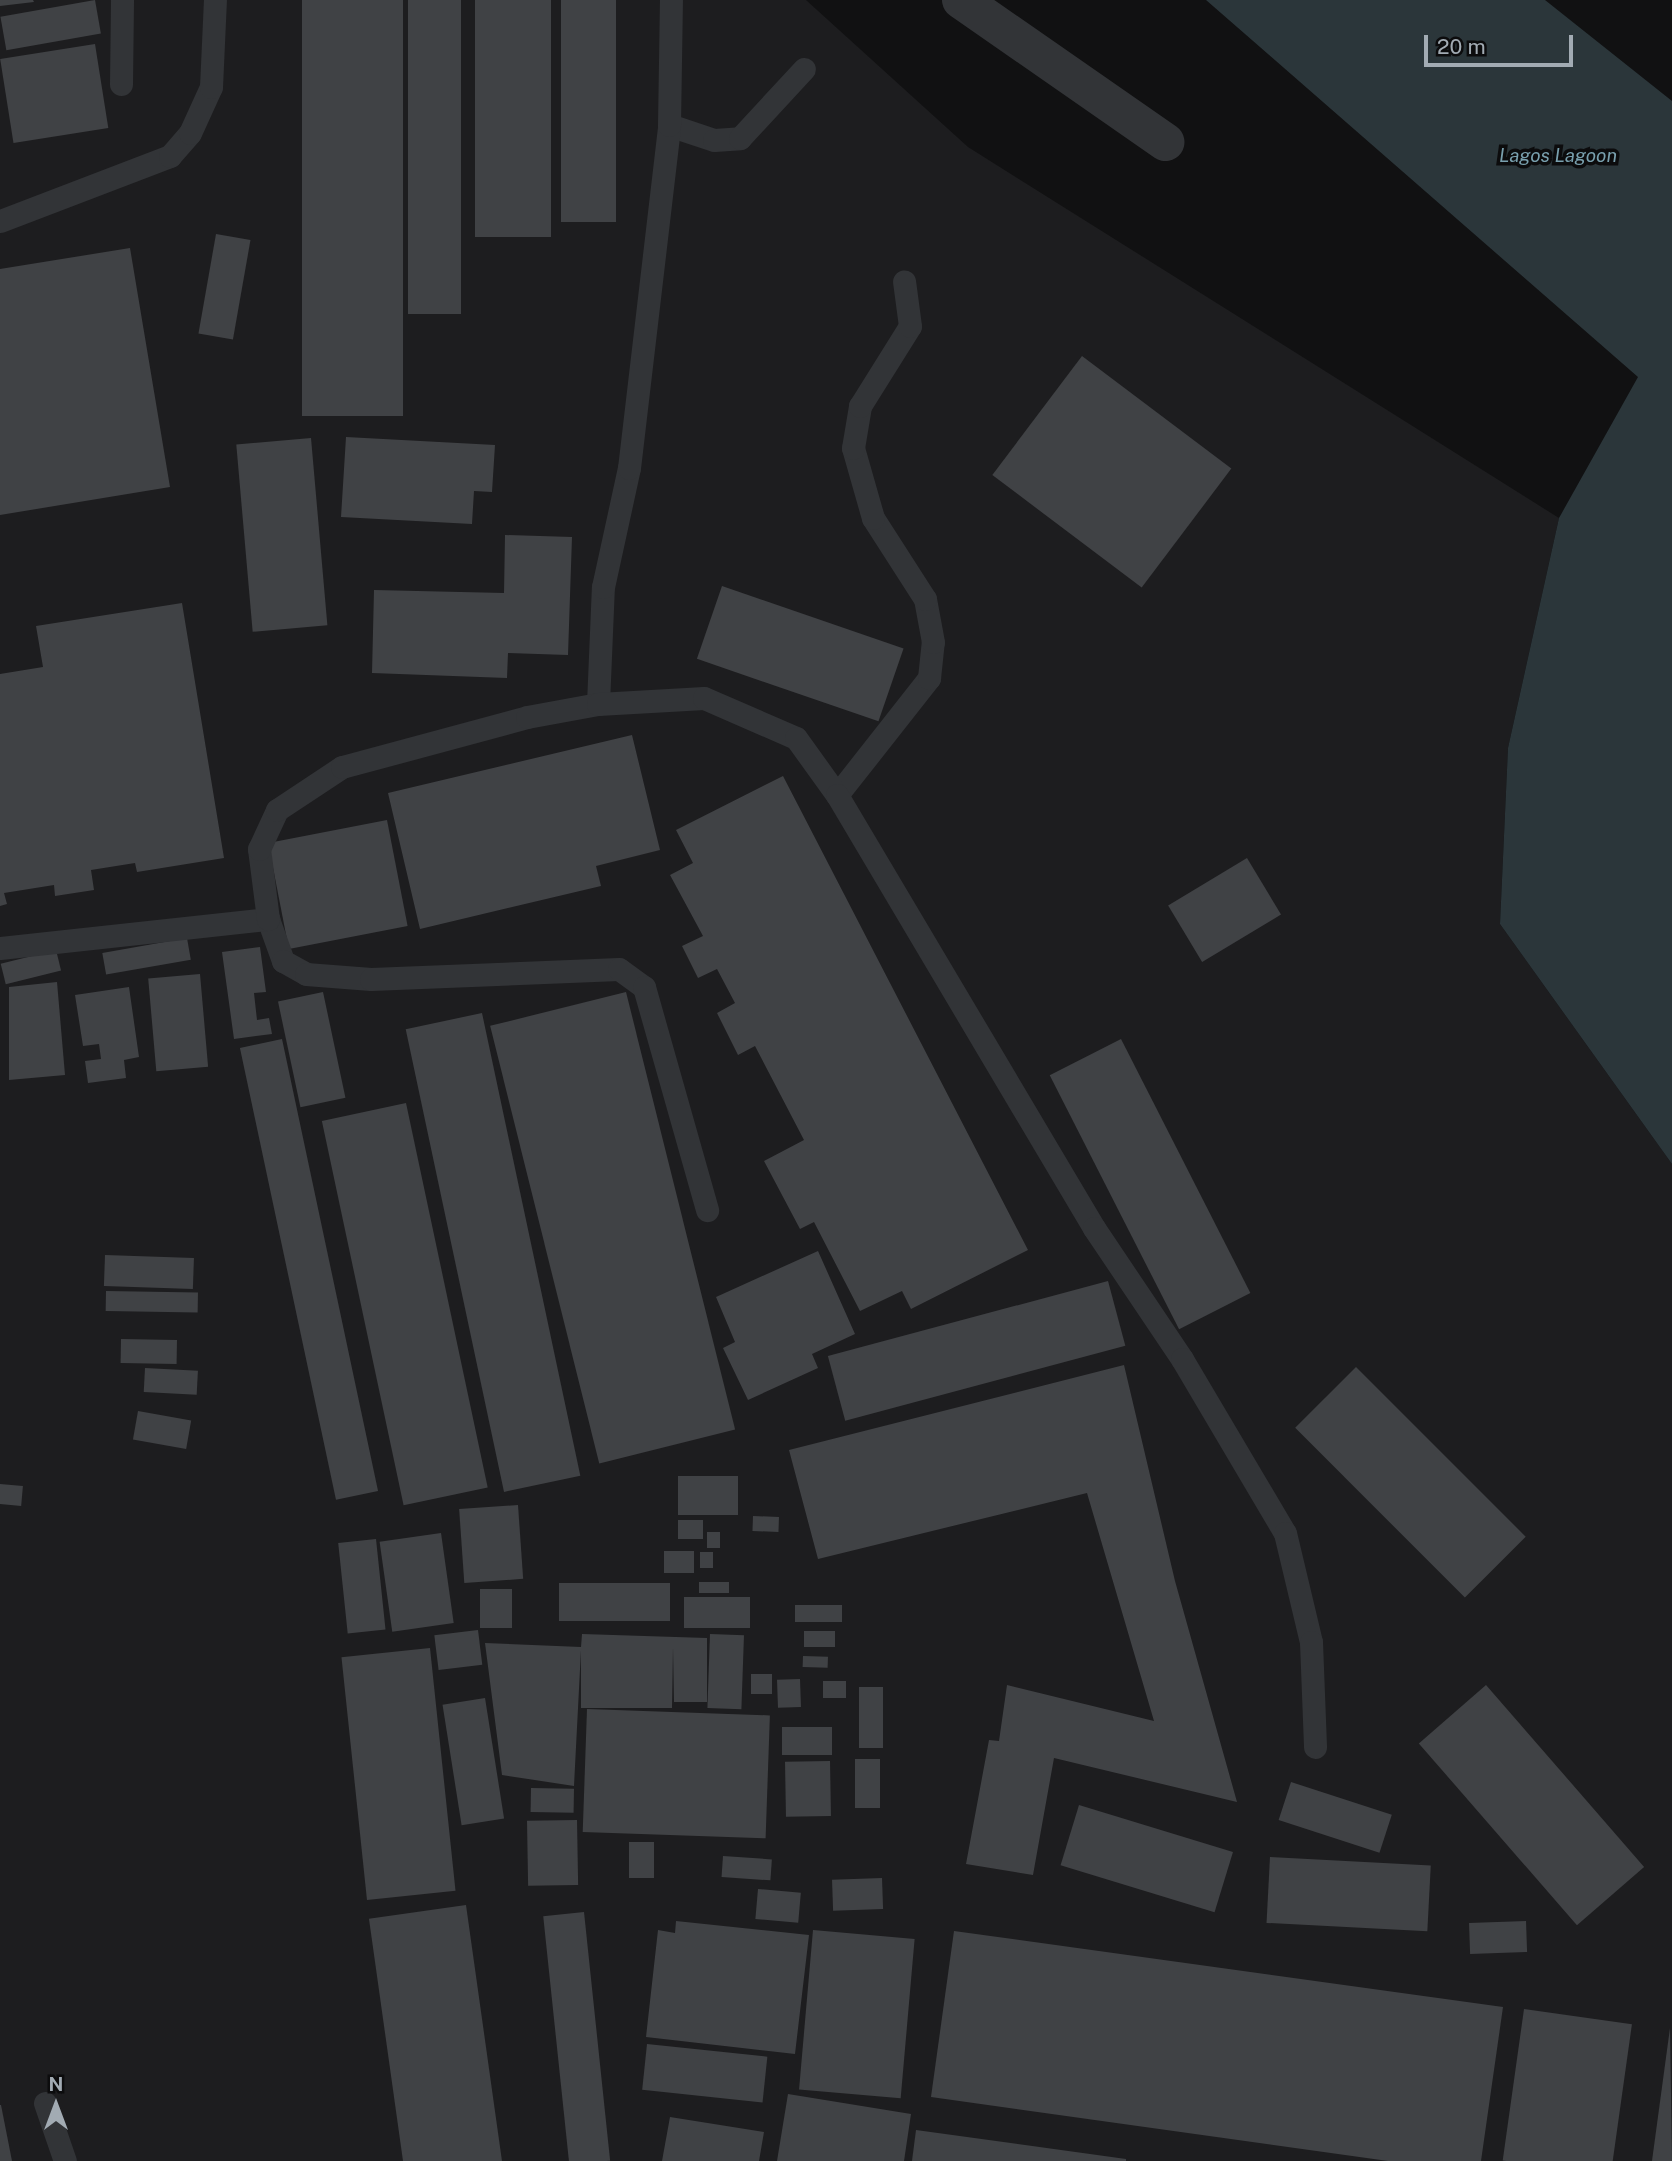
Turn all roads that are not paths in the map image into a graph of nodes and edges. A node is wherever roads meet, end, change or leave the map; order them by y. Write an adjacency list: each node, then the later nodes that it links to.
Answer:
1 (122, 0): 6 (lane)
2 (215, 0): 9 (lane)
3 (671, 0): 7 (lane)
4 (961, 0): 8 (street)
5 (804, 69): 7 (lane)
6 (121, 84)
7 (669, 125): 11 (lane)
8 (1166, 142)
9 (0, 221)
10 (904, 281): 12 (lane)
11 (598, 704): 12 (lane); 13 (lane)
12 (837, 795): 16 (lane)
13 (268, 919): 14 (lane); 15 (lane)
14 (0, 948)
15 (707, 1210)
16 (1315, 1747)
17 (45, 2103): 18 (lane)
18 (65, 2161)

